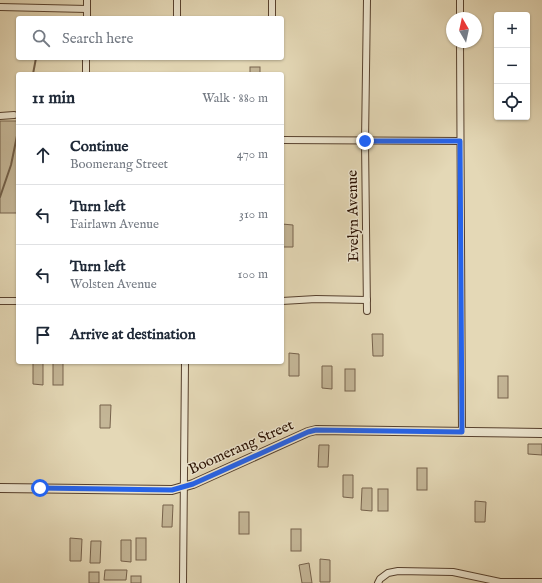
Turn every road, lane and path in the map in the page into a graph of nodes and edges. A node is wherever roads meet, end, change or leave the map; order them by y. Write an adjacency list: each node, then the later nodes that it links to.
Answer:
1 (87, 0): 7 (street)
2 (177, 0): 10 (street)
3 (272, 0): 11 (street)
4 (367, 0): 18 (street, Evelyn Avenue)
5 (460, 0): 8 (street)
6 (0, 7): 7 (street)
7 (87, 9): 9 (street)
8 (460, 12)
9 (87, 16)
10 (177, 16)
11 (272, 16)
12 (460, 48): 19 (street)
13 (86, 60): 14 (street)
14 (86, 72)
15 (14, 115): 16 (street)
16 (0, 116)
17 (284, 140): 18 (street)
18 (365, 141): 19 (street); 20 (street, Evelyn Avenue)
19 (460, 141): 26 (street)
20 (367, 300): 23 (street); 24 (street, Evelyn Avenue)
21 (0, 301): 22 (street)
22 (16, 301)
23 (284, 301)
24 (367, 311)
25 (185, 364): 28 (street)
26 (462, 432): 27 (street, Boomerang Street); 28 (street, Boomerang Street)
27 (542, 433)
28 (184, 487): 29 (street, Boomerang Street); 31 (street)
29 (0, 488)
30 (542, 582): 32 (street)
31 (184, 583)
32 (378, 583)

